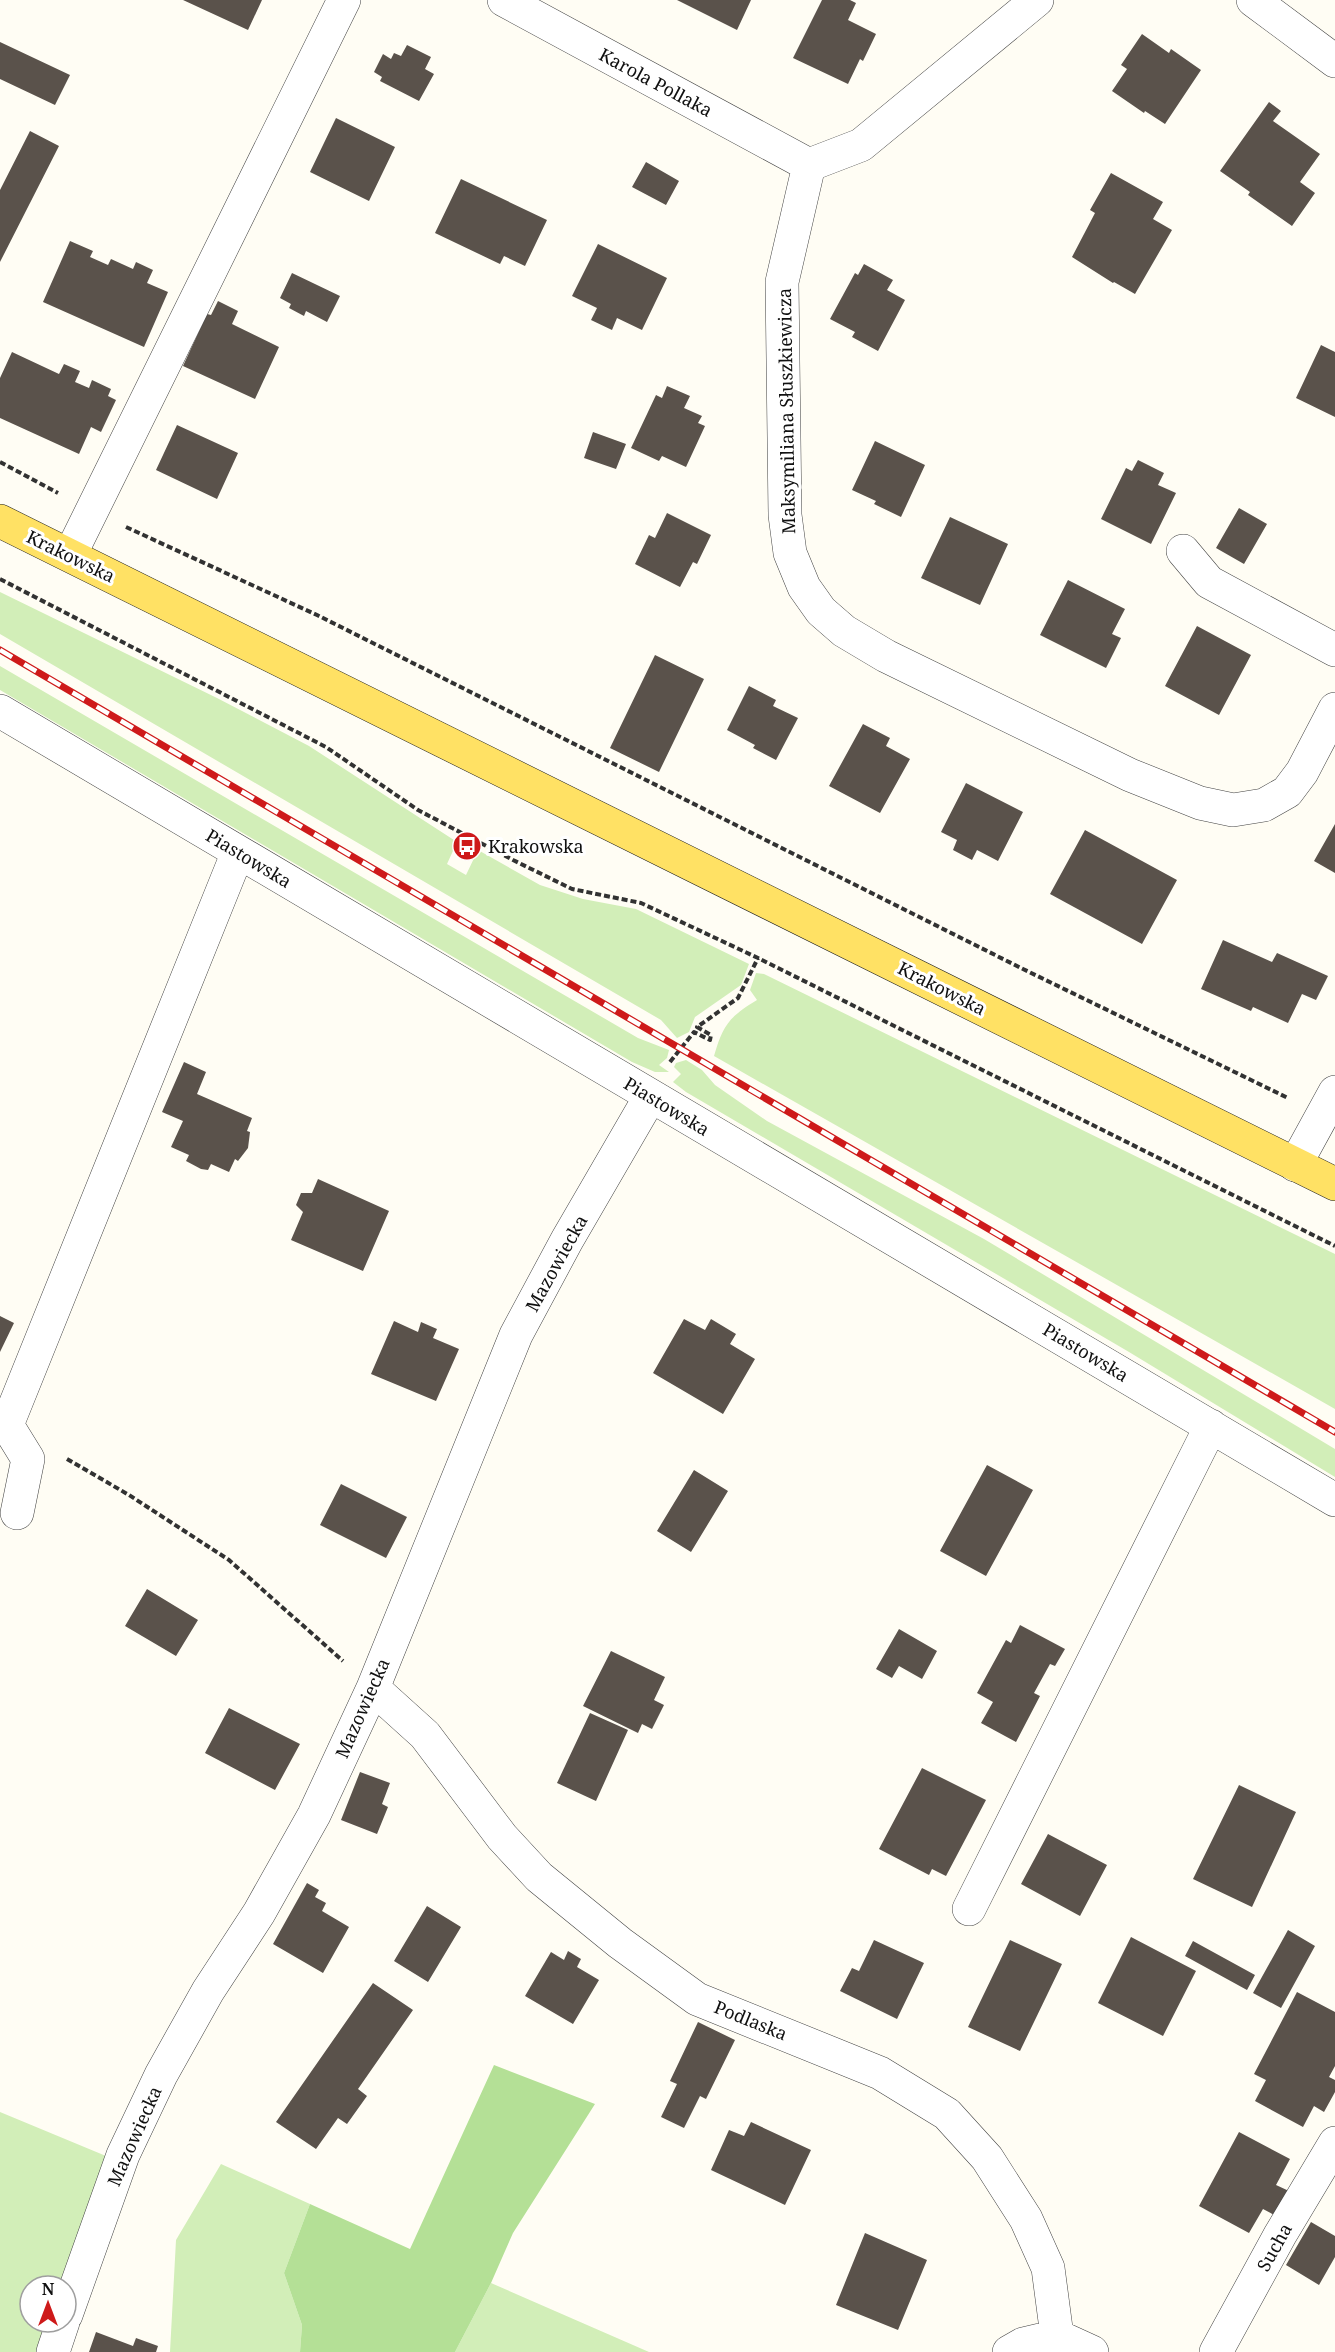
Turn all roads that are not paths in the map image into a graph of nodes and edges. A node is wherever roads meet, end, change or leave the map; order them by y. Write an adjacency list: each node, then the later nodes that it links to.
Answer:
1 (344, 0): 9 (street)
2 (504, 0): 6 (street, Karola Pollaka)
3 (1037, 0): 6 (street)
4 (1253, 0): 5 (street)
5 (1335, 61)
6 (809, 165): 11 (street, Maksymiliana Słuszkiewicza)
7 (0, 521): 9 (main road, Krakowska)
8 (1183, 551): 10 (street)
9 (70, 555): 16 (main road, Krakowska)
10 (1335, 650)
11 (1335, 709)
12 (0, 711): 13 (street, Piastowska)
13 (238, 852): 14 (street, Piastowska); 18 (street)
14 (650, 1096): 19 (street, Piastowska); 22 (street, Mazowiecka)
15 (1329, 1104): 16 (street)
16 (1295, 1165): 17 (main road, Krakowska)
17 (1335, 1184)
18 (4, 1423): 21 (street)
19 (1211, 1426): 20 (street, Piastowska); 23 (street)
20 (1335, 1500)
21 (17, 1513)
22 (373, 1688): 25 (street, Mazowiecka); 27 (street, Podlaska)
23 (969, 1909)
24 (1335, 2143): 31 (street, Sucha)
25 (78, 2281)
26 (59, 2334): 28 (street)
27 (1057, 2336): 29 (street); 30 (street)
28 (53, 2352)
29 (1009, 2352)
30 (1092, 2352)
31 (1216, 2352)

